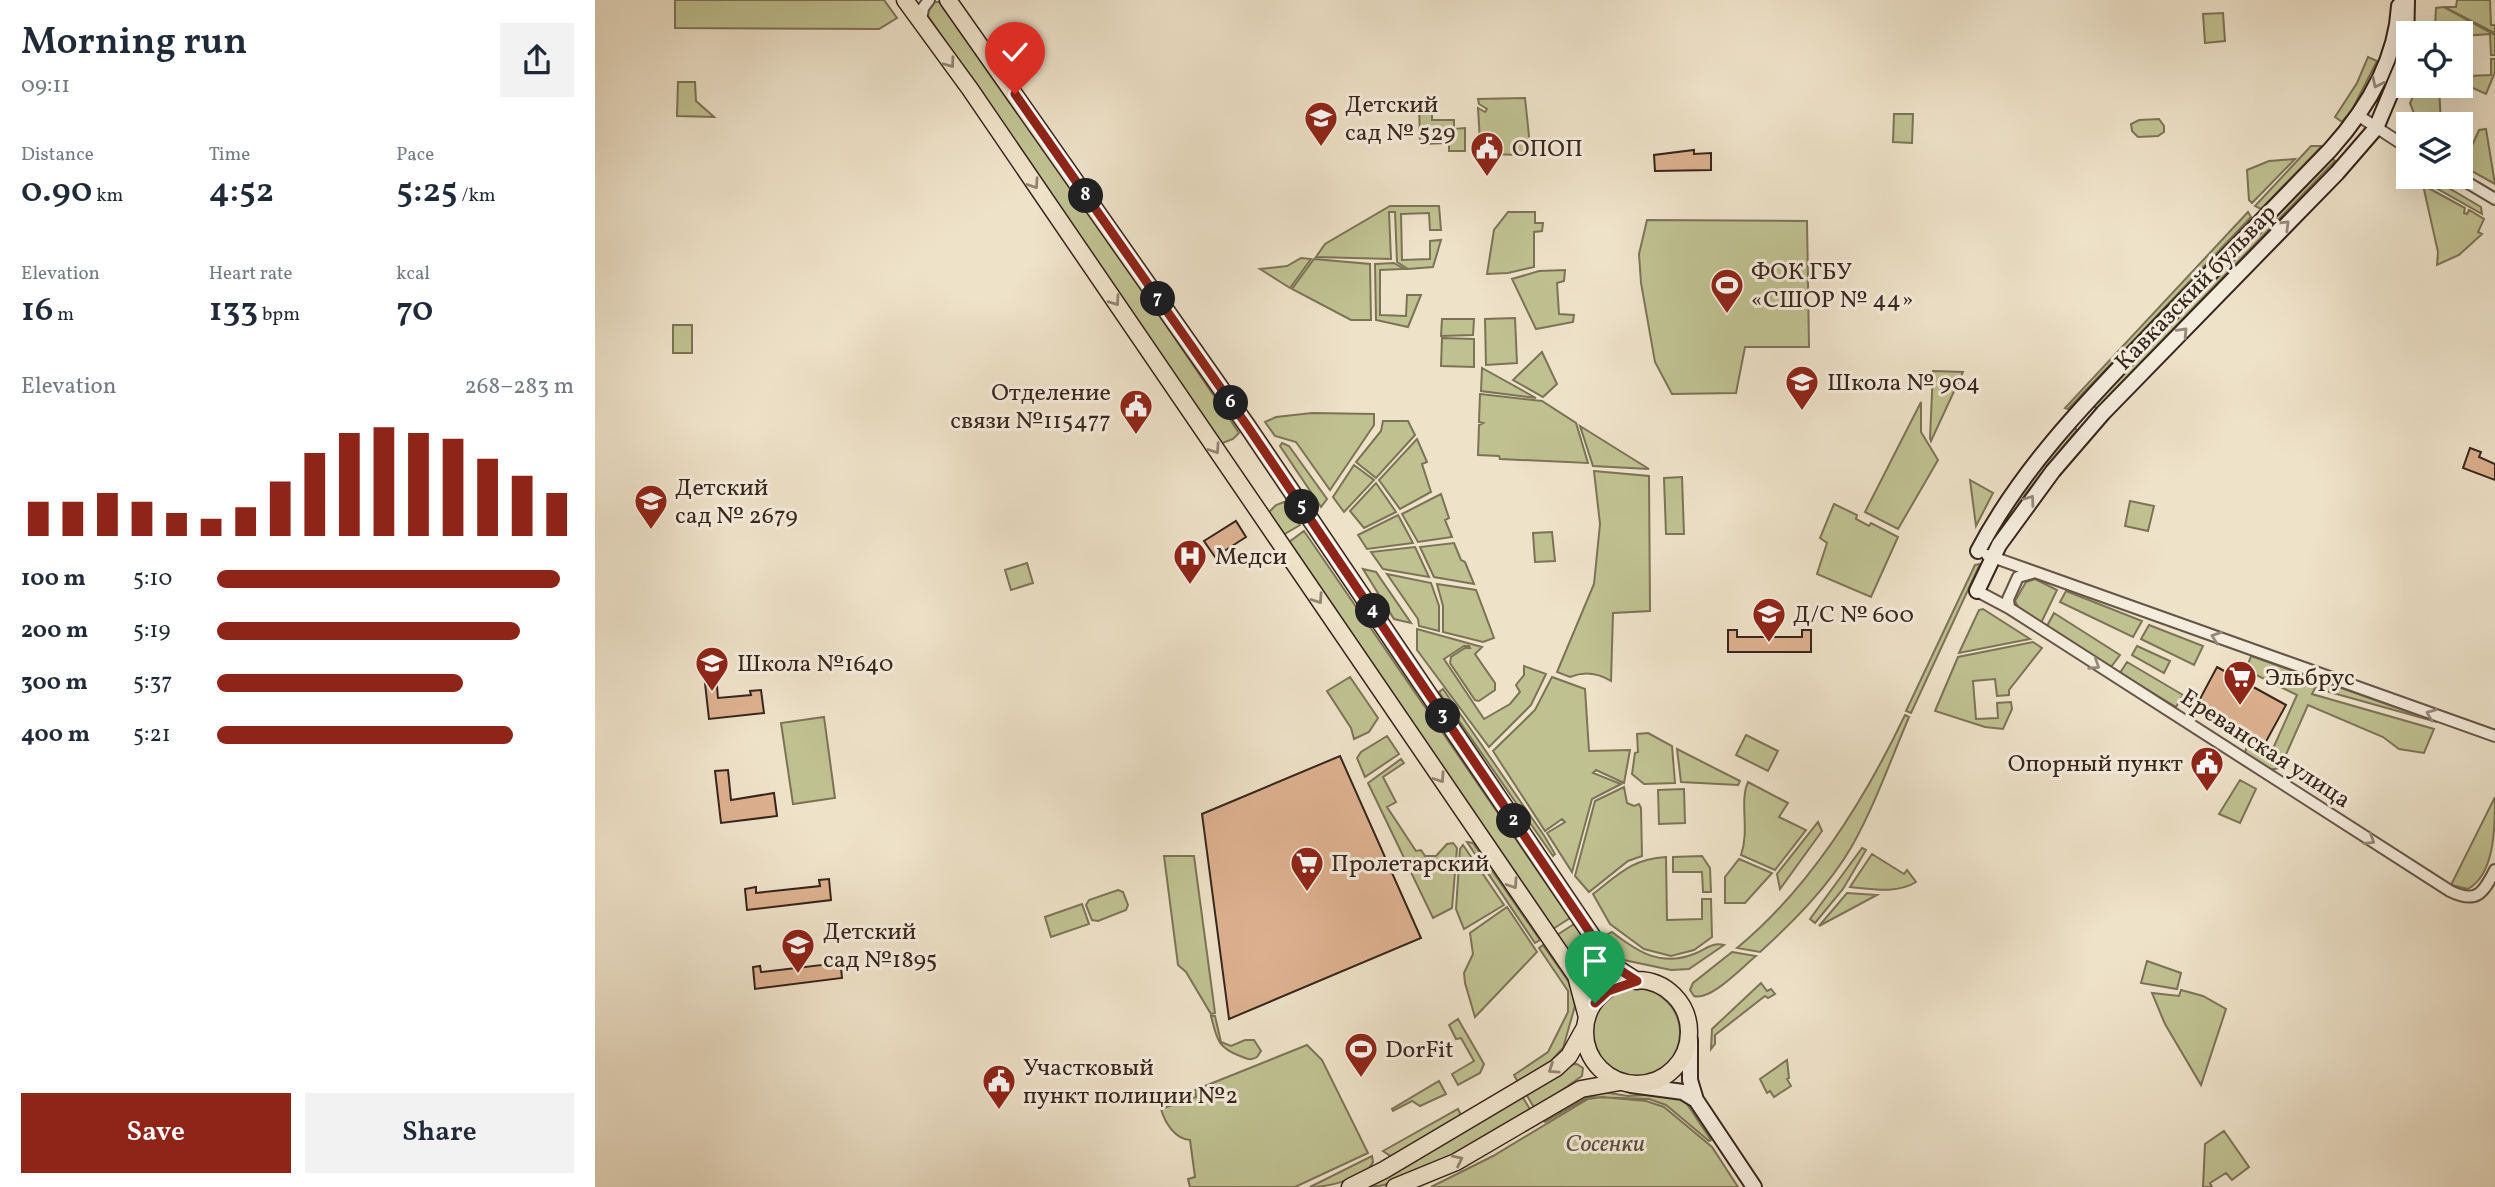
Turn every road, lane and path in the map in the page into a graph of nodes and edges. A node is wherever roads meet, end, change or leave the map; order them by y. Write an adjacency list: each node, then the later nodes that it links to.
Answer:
1 (905, 0): 9 (main road)
2 (929, 0): 9 (street)
3 (948, 0): 27 (main road)
4 (2399, 0): 11 (main road, Кавказский бульвар, one-way to 11)
5 (2407, 0): 7 (main road, Кавказский бульвар)
6 (2415, 0): 8 (main road)
7 (2407, 21)
8 (2408, 21)
9 (921, 22): 28 (main road, one-way to 28)
10 (2396, 80): 12 (main road, Кавказский бульвар)
11 (2359, 116): 12 (street); 16 (main road, Кавказский бульвар)
12 (2376, 128): 13 (street); 17 (main road, Кавказский бульвар, one-way to 12)
13 (2396, 140)
14 (2473, 186): 15 (street)
15 (2495, 199)
16 (2088, 401): 17 (main road); 18 (main road, Кавказский бульвар)
17 (2103, 414): 19 (main road, Кавказский бульвар)
18 (2066, 427): 19 (main road); 20 (main road, Кавказский бульвар)
19 (2081, 439): 21 (main road, Кавказский бульвар, one-way to 19)
20 (1978, 551): 21 (street)
21 (1993, 557): 22 (street); 23 (main road, Кавказский бульвар)
22 (2032, 573): 24 (street); 25 (street, one-way to 22)
23 (1977, 590): 24 (street, Ереванская улица)
24 (2009, 608): 26 (street, Ереванская улица, one-way to 26)
25 (2495, 736)
26 (2495, 870)
27 (1603, 952): 28 (main road); 29 (main road)
28 (1576, 976): 30 (main road)
29 (1637, 981): 30 (main road); 31 (main road)
30 (1586, 1023): 32 (main road); 34 (main road, one-way to 34)
31 (1690, 1040): 32 (main road); 33 (main road)
32 (1626, 1084): 33 (main road); 35 (main road, one-way to 32)
33 (1696, 1100): 36 (main road)
34 (1350, 1187)
35 (1395, 1187)
36 (1754, 1187)

